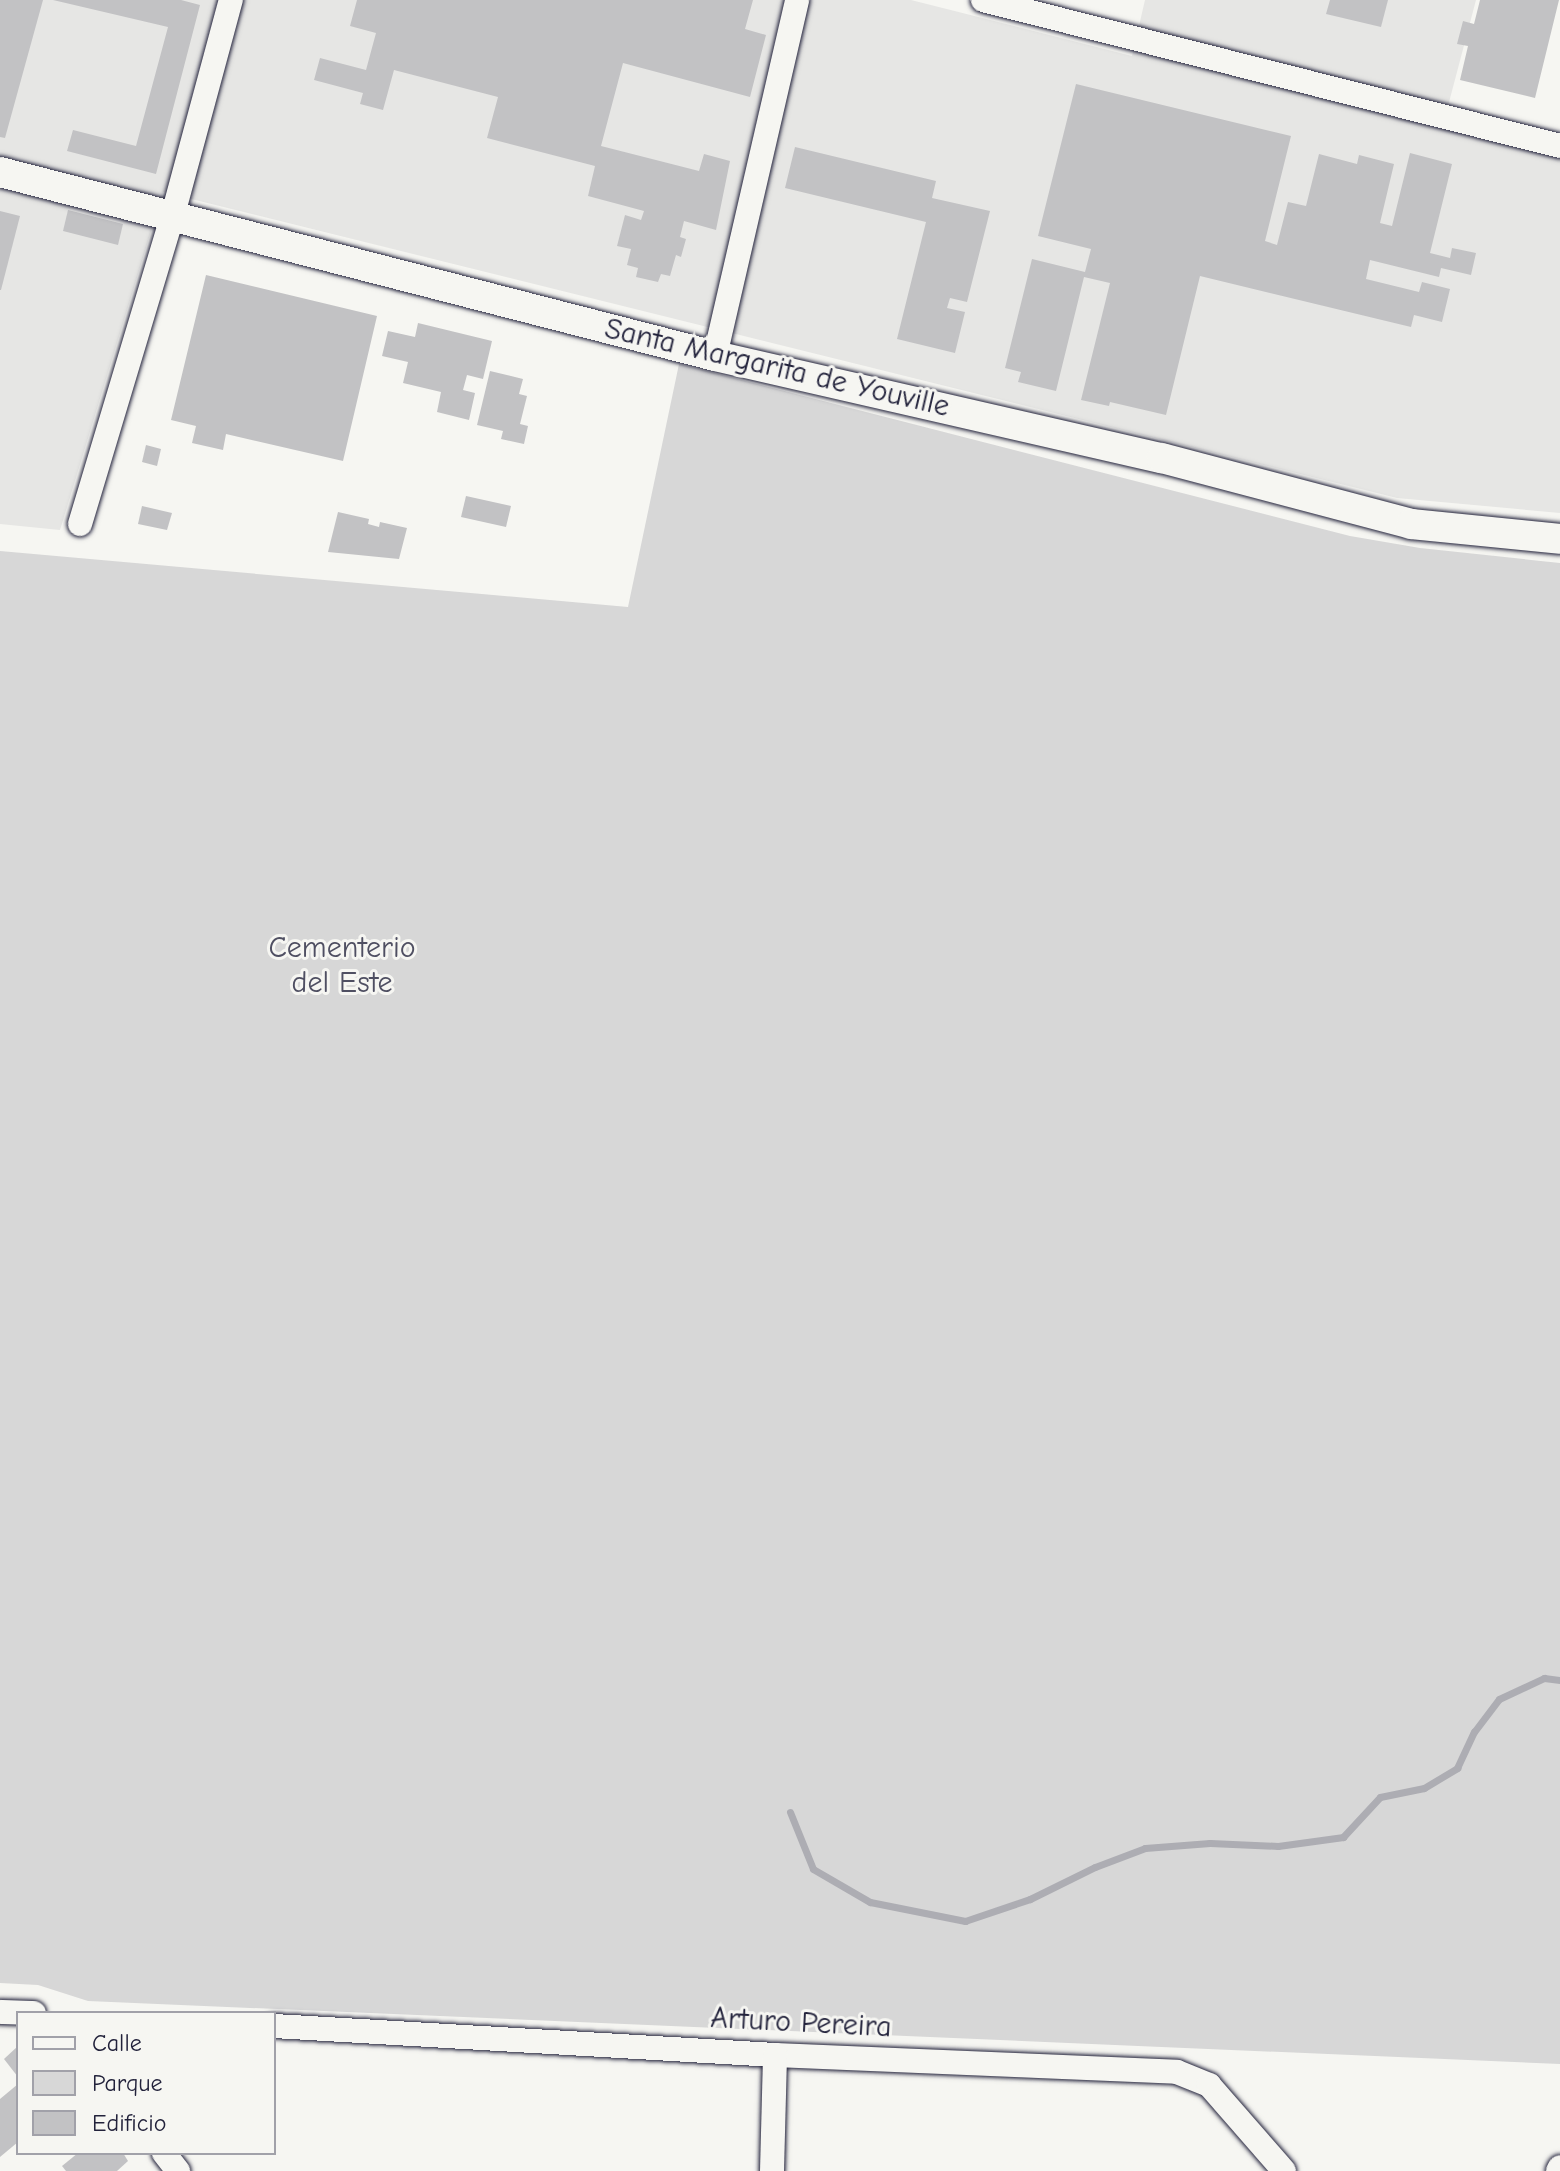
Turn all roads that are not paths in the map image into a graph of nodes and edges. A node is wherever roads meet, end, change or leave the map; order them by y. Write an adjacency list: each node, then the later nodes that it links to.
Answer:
1 (231, 0): 6 (street)
2 (797, 0): 7 (street)
3 (983, 0): 4 (street)
4 (1560, 146)
5 (0, 172): 6 (street, Santa Margarita de Youville)
6 (172, 218): 7 (street, Santa Margarita de Youville); 8 (street)
7 (715, 356): 9 (street, Santa Margarita de Youville)
8 (80, 524)
9 (1560, 539)
10 (276, 2026): 11 (street, Arturo Pereira)
11 (775, 2055): 14 (street); 15 (street, Arturo Pereira)
12 (166, 2155): 13 (street)
13 (178, 2171)
14 (772, 2171)
15 (1284, 2171)

